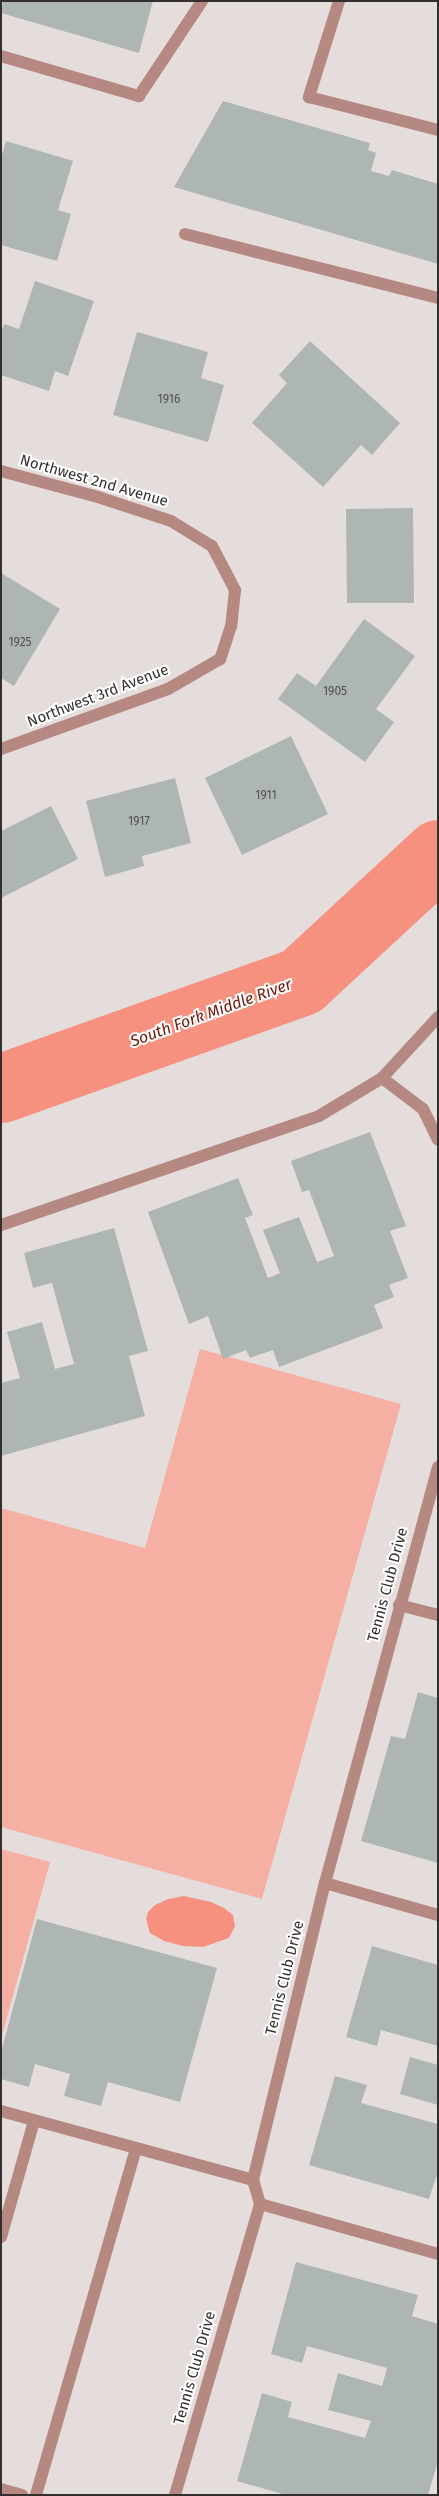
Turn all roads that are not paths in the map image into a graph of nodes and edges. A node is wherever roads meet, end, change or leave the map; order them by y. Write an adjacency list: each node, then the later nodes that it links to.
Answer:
1 (202, 1): 3 (street)
2 (339, 1): 4 (street)
3 (1, 56)
4 (438, 130)
5 (186, 234): 6 (street)
6 (438, 298)
7 (1, 471): 8 (street, Northwest 2nd Avenue)
8 (235, 590): 9 (street, Northwest 3rd Avenue)
9 (1, 749)
10 (438, 1017): 11 (street)
11 (382, 1078): 12 (street); 13 (street)
12 (438, 1140)
13 (1, 1225)
14 (438, 1467): 15 (street, Tennis Club Drive)
15 (399, 1605): 16 (street); 17 (street, Tennis Club Drive)
16 (438, 1615)
17 (325, 1883): 18 (street); 22 (street, Tennis Club Drive)
18 (438, 1914)
19 (1, 2111): 20 (street)
20 (34, 2121): 21 (street); 24 (street)
21 (136, 2148): 22 (street); 28 (street)
22 (253, 2180): 23 (street, Tennis Club Drive)
23 (260, 2204): 25 (street); 29 (street, Tennis Club Drive)
24 (1, 2237)
25 (438, 2254)
26 (1, 2489): 27 (street)
27 (22, 2495)
28 (36, 2495)
29 (175, 2495)

